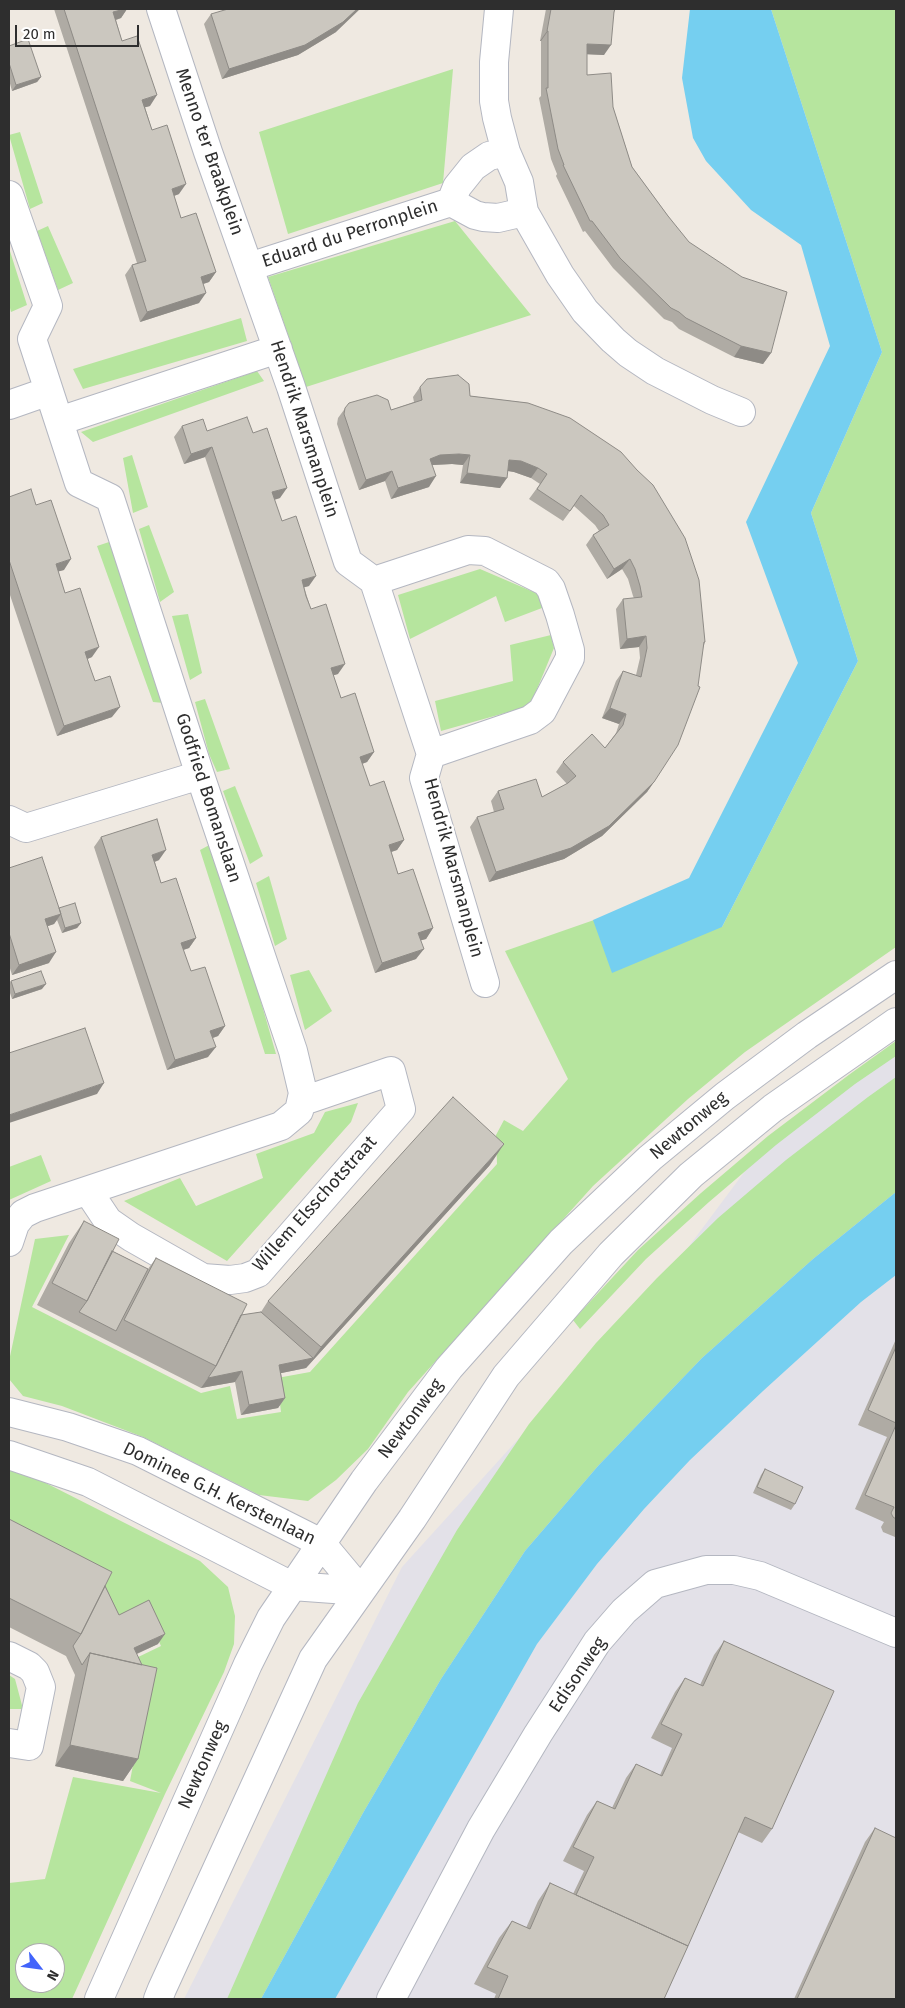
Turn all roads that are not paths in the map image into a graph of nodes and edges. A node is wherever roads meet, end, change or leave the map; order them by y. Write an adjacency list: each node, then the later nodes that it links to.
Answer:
1 (161, 9): 7 (street, Menno ter Braakplein)
2 (499, 9): 3 (street)
3 (506, 152): 5 (street, Eduard du Perronplein); 6 (street)
4 (9, 195): 9 (street, Godfried Bomanslaan)
5 (451, 202): 6 (street, Eduard du Perronplein); 7 (street, Eduard du Perronplein)
6 (524, 212): 11 (street)
7 (249, 267): 8 (street, Hendrik Marsmanplein)
8 (278, 349): 12 (street); 13 (street, Hendrik Marsmanplein)
9 (49, 391): 10 (street); 12 (street, Godfried Bomanslaan)
10 (9, 405)
11 (741, 412)
12 (60, 421): 15 (street, Godfried Bomanslaan)
13 (374, 581): 14 (street, Hendrik Marsmanplein); 14 (street, Hendrik Marsmanplein)
14 (431, 754): 18 (street, Hendrik Marsmanplein)
15 (200, 775): 16 (street); 20 (street, Godfried Bomanslaan)
16 (9, 820)
17 (896, 975): 25 (street, Newtonweg)
18 (485, 983)
19 (896, 1022): 27 (street)
20 (302, 1101): 21 (street); 21 (street, Willem Elsschotstraat)
21 (88, 1191): 22 (street)
22 (9, 1242)
23 (9, 1412): 25 (street, Dominee G.H. Kerstenlaan)
24 (9, 1455): 26 (street)
25 (321, 1543): 26 (street, Newtonweg); 27 (street, Dominee G.H. Kerstenlaan)
26 (292, 1586): 27 (street); 31 (street, Newtonweg)
27 (361, 1591): 32 (street)
28 (896, 1632): 33 (street, Edisonweg)
29 (9, 1656): 30 (street)
30 (9, 1743)
31 (99, 1999)
32 (158, 1999)
33 (390, 1999)

